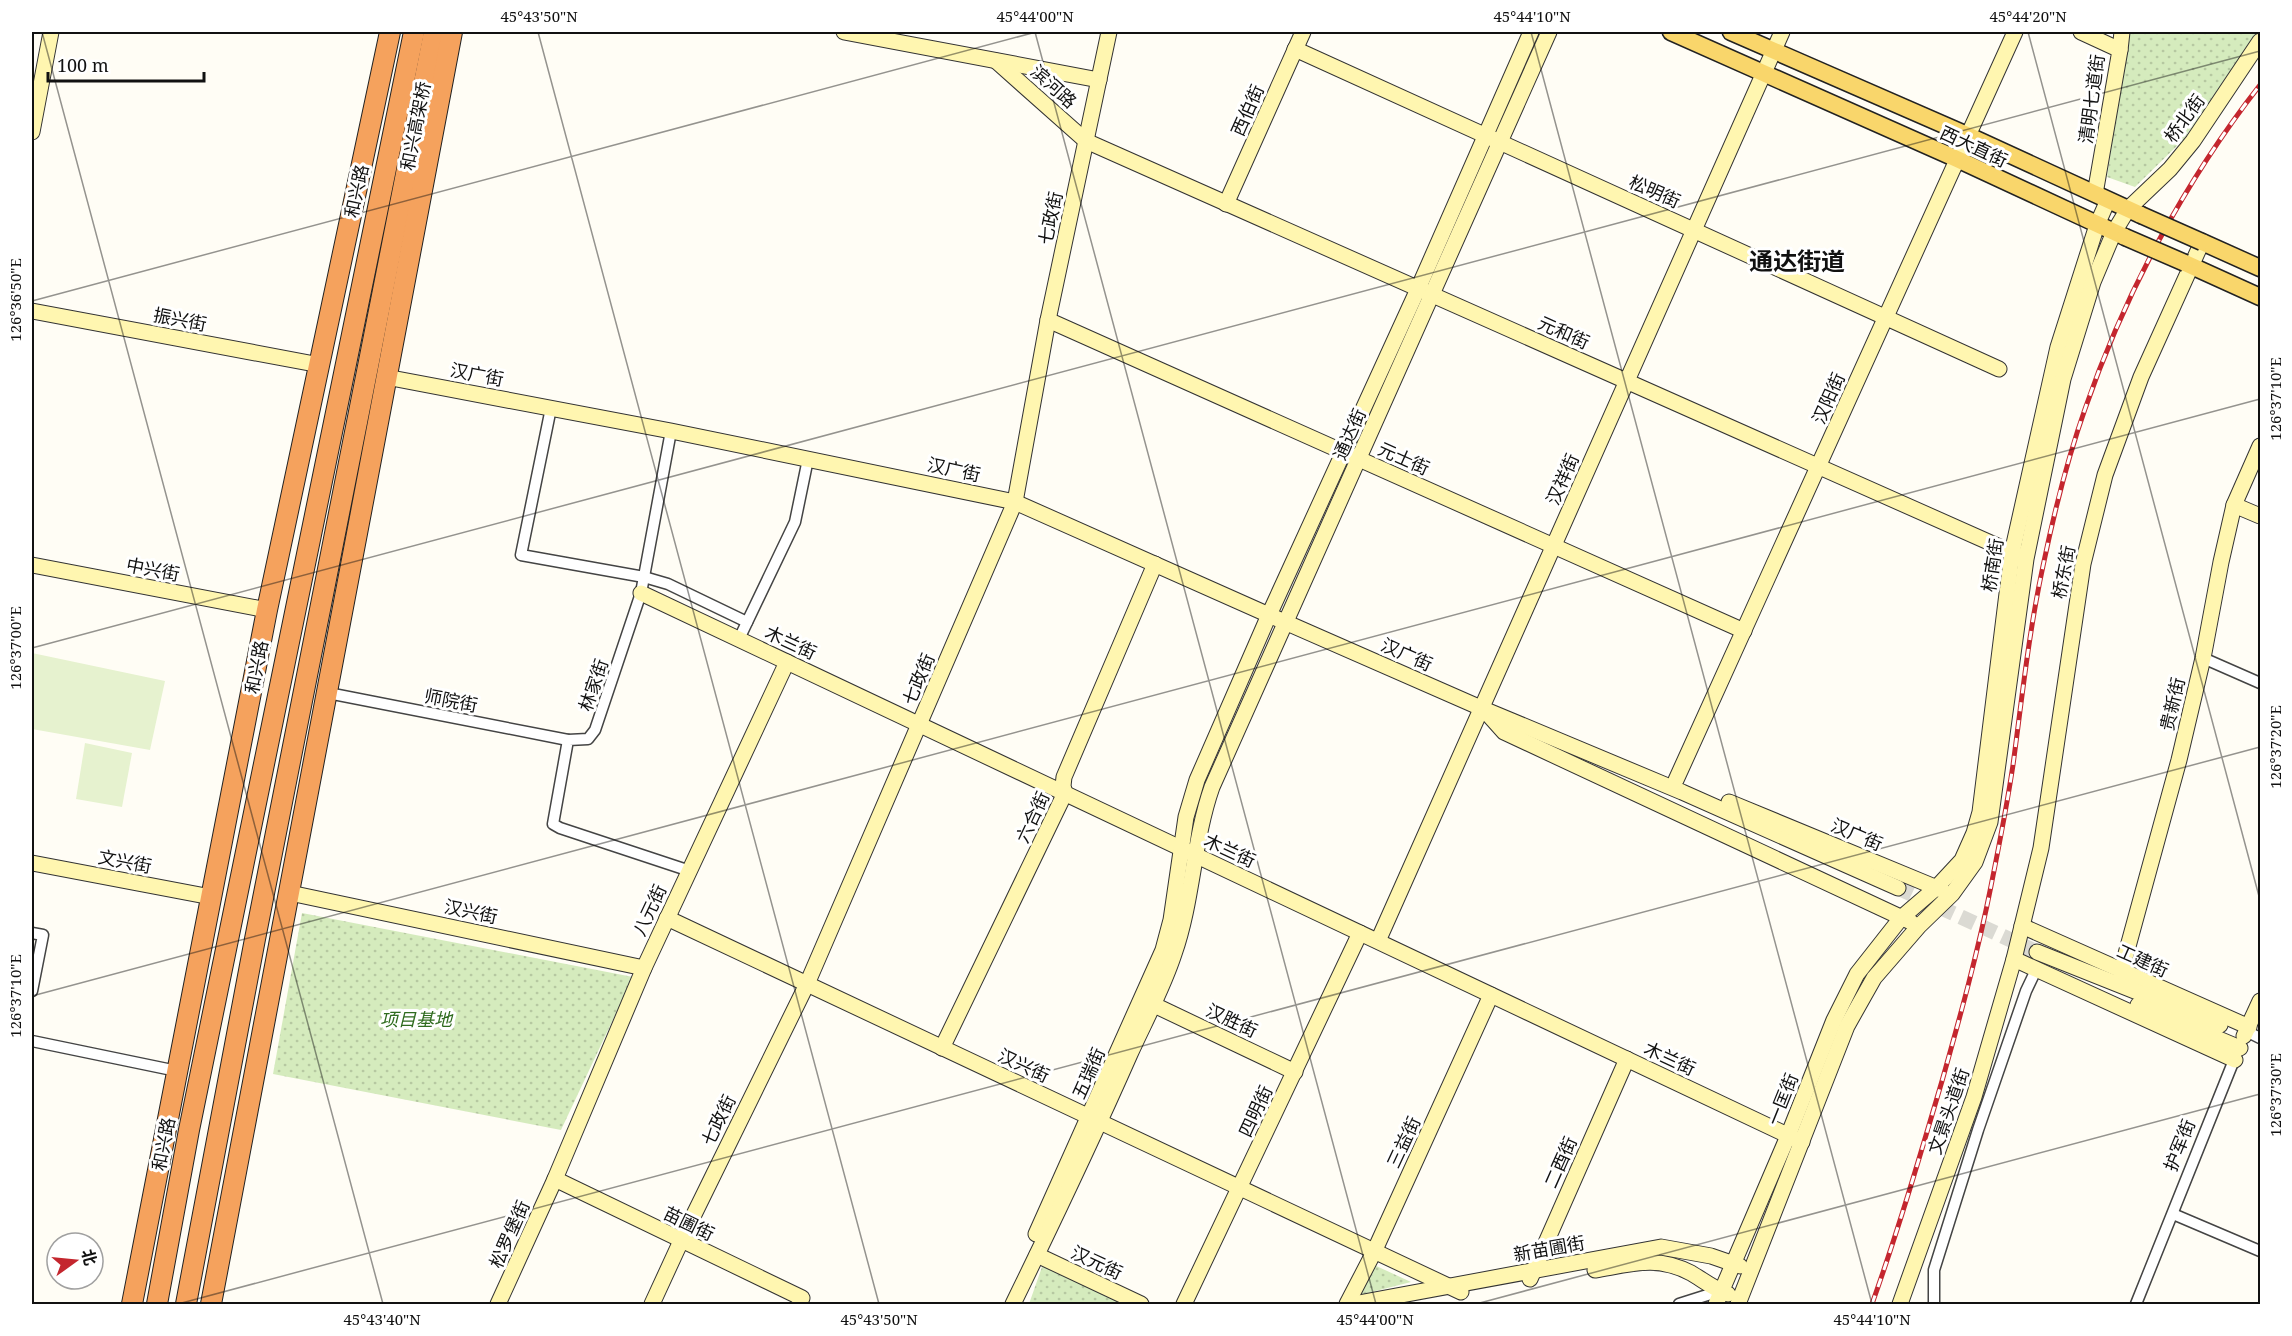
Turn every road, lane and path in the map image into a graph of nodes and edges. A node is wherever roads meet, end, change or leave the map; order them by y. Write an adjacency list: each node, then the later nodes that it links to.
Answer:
1 (51, 32): 24 (street)
2 (390, 32): 30 (highway, 和兴路)
3 (414, 32): 34 (highway, 和兴高架桥)
4 (434, 32): 35 (highway, 和兴高架桥)
5 (452, 32): 47 (highway)
6 (844, 32): 21 (street)
7 (1110, 32): 23 (street, 七政街)
8 (1303, 32): 18 (street, 西伯街)
9 (1531, 32): 26 (street, 通达街)
10 (1549, 32): 28 (street, 通达街)
11 (1671, 32): 22 (main road, 西大直街)
12 (1731, 32): 20 (main road, 西大直街)
13 (1782, 32): 20 (street, 汉祥街)
14 (2015, 32): 25 (street, 汉阳街)
15 (2081, 32): 19 (street, 清明七道街)
16 (2122, 32): 19 (street)
17 (2260, 41): 33 (street, 桥北街)
18 (1295, 49): 26 (street, 松明街); 32 (street, 西伯街)
19 (2120, 50): 31 (street, 清明七道街)
20 (1773, 51): 22 (street, 汉祥街); 25 (main road, 西大直街)
21 (996, 61): 23 (street); 27 (street, 滨河路)
22 (1764, 72): 29 (main road, 西大直街); 37 (street, 汉祥街)
23 (1099, 80): 27 (street, 七政街)
24 (32, 132)
25 (1967, 135): 29 (street, 汉阳街); 31 (main road, 西大直街)
26 (1486, 136): 28 (street, 松明街); 42 (street, 通达街)
27 (1086, 141): 32 (street, 元和街); 46 (street, 七政街)
28 (1500, 142): 37 (street, 松明街); 42 (street, 通达街)
29 (1957, 159): 36 (main road, 西大直街); 45 (street, 汉阳街)
30 (358, 183): 48 (highway); 49 (highway, 和兴路)
31 (2101, 197): 33 (main road, 西大直街); 36 (street, 桥南街)
32 (1226, 204): 42 (street, 元和街)
33 (2134, 212): 38 (street, 桥南街); 39 (main road, 西大直街, bridge)
34 (377, 216): 48 (highway, 和兴路)
35 (397, 220): 47 (highway); 101 (highway)
36 (2097, 225): 38 (main road, 西大直街); 64 (street, 桥南街)
37 (1694, 230): 45 (street, 松明街); 52 (street, 汉祥街)
38 (2120, 235): 40 (main road, 西大直街, bridge); 64 (street, 桥南街)
39 (2202, 242): 40 (street, 桥东街); 41 (main road, 西大直街)
40 (2188, 264): 43 (main road, 西大直街); 98 (street, 桥东街)
41 (2260, 268)
42 (1425, 292): 52 (street, 元和街); 56 (street, 通达街); 58 (street, 通达街)
43 (2260, 297)
44 (32, 311): 49 (street, 振兴街)
45 (1886, 318): 50 (street, 松明街); 59 (street, 汉阳街)
46 (1048, 320): 56 (street, 元士街); 60 (street, 七政街)
47 (395, 325): 51 (highway)
48 (354, 326): 81 (highway, 和兴路)
49 (320, 365): 69 (highway, 和兴路)
50 (1999, 369)
51 (386, 377): 53 (street, 汉广街); 78 (highway)
52 (1626, 381): 59 (street, 元和街); 63 (street, 汉祥街)
53 (551, 408): 54 (street, 汉广街); 67 (street)
54 (671, 431): 57 (street, 汉广街); 67 (street, 林家街)
55 (2260, 446): 61 (street, 贵新街)
56 (1343, 452): 58 (street, 元士街); 70 (street, 通达街)
57 (808, 459): 60 (street, 汉广街); 71 (street)
58 (1359, 459): 63 (street, 元士街); 72 (street, 通达街)
59 (1819, 467): 64 (street, 元和街); 73 (street, 汉阳街)
60 (1015, 502): 65 (street, 汉广街); 80 (street, 七政街)
61 (2235, 505): 62 (street); 75 (street, 贵新街)
62 (2260, 516)
63 (1553, 546): 73 (street, 元士街); 79 (street, 汉祥街)
64 (2019, 556): 90 (street, 桥南街); 93 (street, 桥南街)
65 (1155, 564): 70 (street, 汉广街); 84 (street, 六合街)
66 (32, 566): 69 (street, 中兴街)
67 (644, 577): 68 (street, 林家街); 71 (street)
68 (641, 593): 74 (street, 木兰街); 82 (street, 林家街)
69 (267, 610): 85 (highway, 和兴路)
70 (1269, 615): 72 (street, 汉广街); 86 (street, 通达街)
71 (747, 622): 74 (street)
72 (1286, 622): 79 (street, 汉广街); 87 (street, 通达街)
73 (1744, 631): 83 (street, 汉阳街)
74 (739, 639): 76 (street, 木兰街)
75 (2203, 658): 77 (street); 106 (street, 贵新街)
76 (788, 662): 80 (street, 木兰街); 89 (street, 八元街)
77 (2260, 683)
78 (328, 693): 82 (street, 师院街); 91 (highway)
79 (1481, 708): 83 (street, 汉广街); 92 (street, 汉广街); 96 (street, 汉广街); 102 (street, 汉祥街)
80 (920, 725): 84 (street, 木兰街); 107 (street, 七政街)
81 (272, 735): 85 (highway); 121 (highway, 和兴路)
82 (568, 740): 89 (street)
83 (1676, 780): 90 (street, 汉广街)
84 (1065, 793): 86 (street, 木兰街); 115 (street, 六合街)
85 (224, 840): 94 (highway, 和兴路)
86 (1181, 848): 87 (street, 木兰街); 120 (street, 五瑞街)
87 (1197, 856): 100 (street, 木兰街); 111 (street, 五瑞街)
88 (32, 862): 94 (street, 文兴街)
89 (690, 871): 95 (street, 八元街)
90 (1936, 888): 93 (street, 汉广街); 96 (street, 桥南街)
91 (290, 893): 105 (street, 汉兴街); 119 (highway)
92 (1897, 893)
93 (1952, 894): 97 (street, 桥南街)
94 (211, 897): 112 (highway, 和兴路)
95 (667, 918): 105 (street, 八元街); 107 (street, 汉兴街)
96 (1901, 918): 97 (street, 汉广街); 122 (street, 一匡街)
97 (1919, 926): 122 (street, 一匡街)
98 (2022, 926): 103 (street, 文景头道街); 106 (street, 工建街)
99 (32, 933): 108 (street)
100 (1360, 933): 102 (street, 木兰街); 118 (street, 四明街)
101 (255, 939): 119 (highway); 138 (highway)
102 (1378, 942): 109 (street, 木兰街)
103 (2013, 959): 104 (street, 工建街); 151 (street, 文景头道街)
104 (2035, 961): 113 (street, 工建街); 113 (street, 工建街); 152 (street)
105 (644, 968): 123 (street, 八元街)
106 (2121, 972): 113 (street, 工建街)
107 (807, 984): 115 (street, 汉兴街); 126 (street, 七政街)
108 (32, 991)
109 (1491, 995): 116 (street, 木兰街); 128 (street, 三益街)
110 (2260, 1001): 113 (street, 护军街)
111 (1152, 1004): 118 (street, 汉胜街); 120 (street, 五瑞街)
112 (185, 1031): 117 (highway, 和兴路); 121 (highway)
113 (2245, 1040): 125 (street, 护军街)
114 (32, 1041): 117 (street)
115 (942, 1048): 120 (street, 汉兴街)
116 (1627, 1059): 122 (street, 木兰街); 132 (street, 二酉街)
117 (177, 1071): 136 (highway, 和兴路)
118 (1295, 1072): 124 (street, 四明街)
119 (255, 1074): 139 (highway)
120 (1095, 1120): 124 (street, 汉兴街); 129 (street, 五瑞街); 143 (street, 五瑞街)
121 (189, 1130): 137 (highway, 和兴路)
122 (1795, 1139): 130 (street, 一匡街); 131 (street, 一匡街)
123 (555, 1179): 126 (street, 苗圃街); 140 (street, 松罗堡街)
124 (1240, 1188): 128 (street, 汉兴街); 146 (street, 四明街)
125 (2173, 1214): 127 (street); 153 (street, 护军街)
126 (681, 1241): 141 (street, 七政街); 142 (street, 苗圃街)
127 (2260, 1251)
128 (1374, 1252): 133 (street, 汉兴街); 147 (street, 三益街)
129 (1037, 1256): 144 (street, 五瑞街); 145 (street, 汉元街)
130 (1733, 1263): 131 (street, 新苗圃街); 132 (street, 新苗圃街); 134 (street, 一匡街)
131 (1752, 1269): 135 (street, 一匡街)
132 (1531, 1276): 133 (street, 新苗圃街); 134 (street, 新苗圃街)
133 (1454, 1289): 148 (street, 新苗圃街); 149 (street, 新苗圃街)
134 (1718, 1298): 135 (street, 新苗圃街); 150 (street)
135 (1739, 1302)
136 (132, 1305)
137 (157, 1305)
138 (186, 1305)
139 (211, 1305)
140 (498, 1305)
141 (652, 1305)
142 (799, 1305)
143 (1004, 1305)
144 (1013, 1305)
145 (1141, 1305)
146 (1184, 1305)
147 (1347, 1305)
148 (1353, 1305)
149 (1403, 1305)
150 (1679, 1305)
151 (1900, 1305)
152 (1934, 1305)
153 (2136, 1305)

